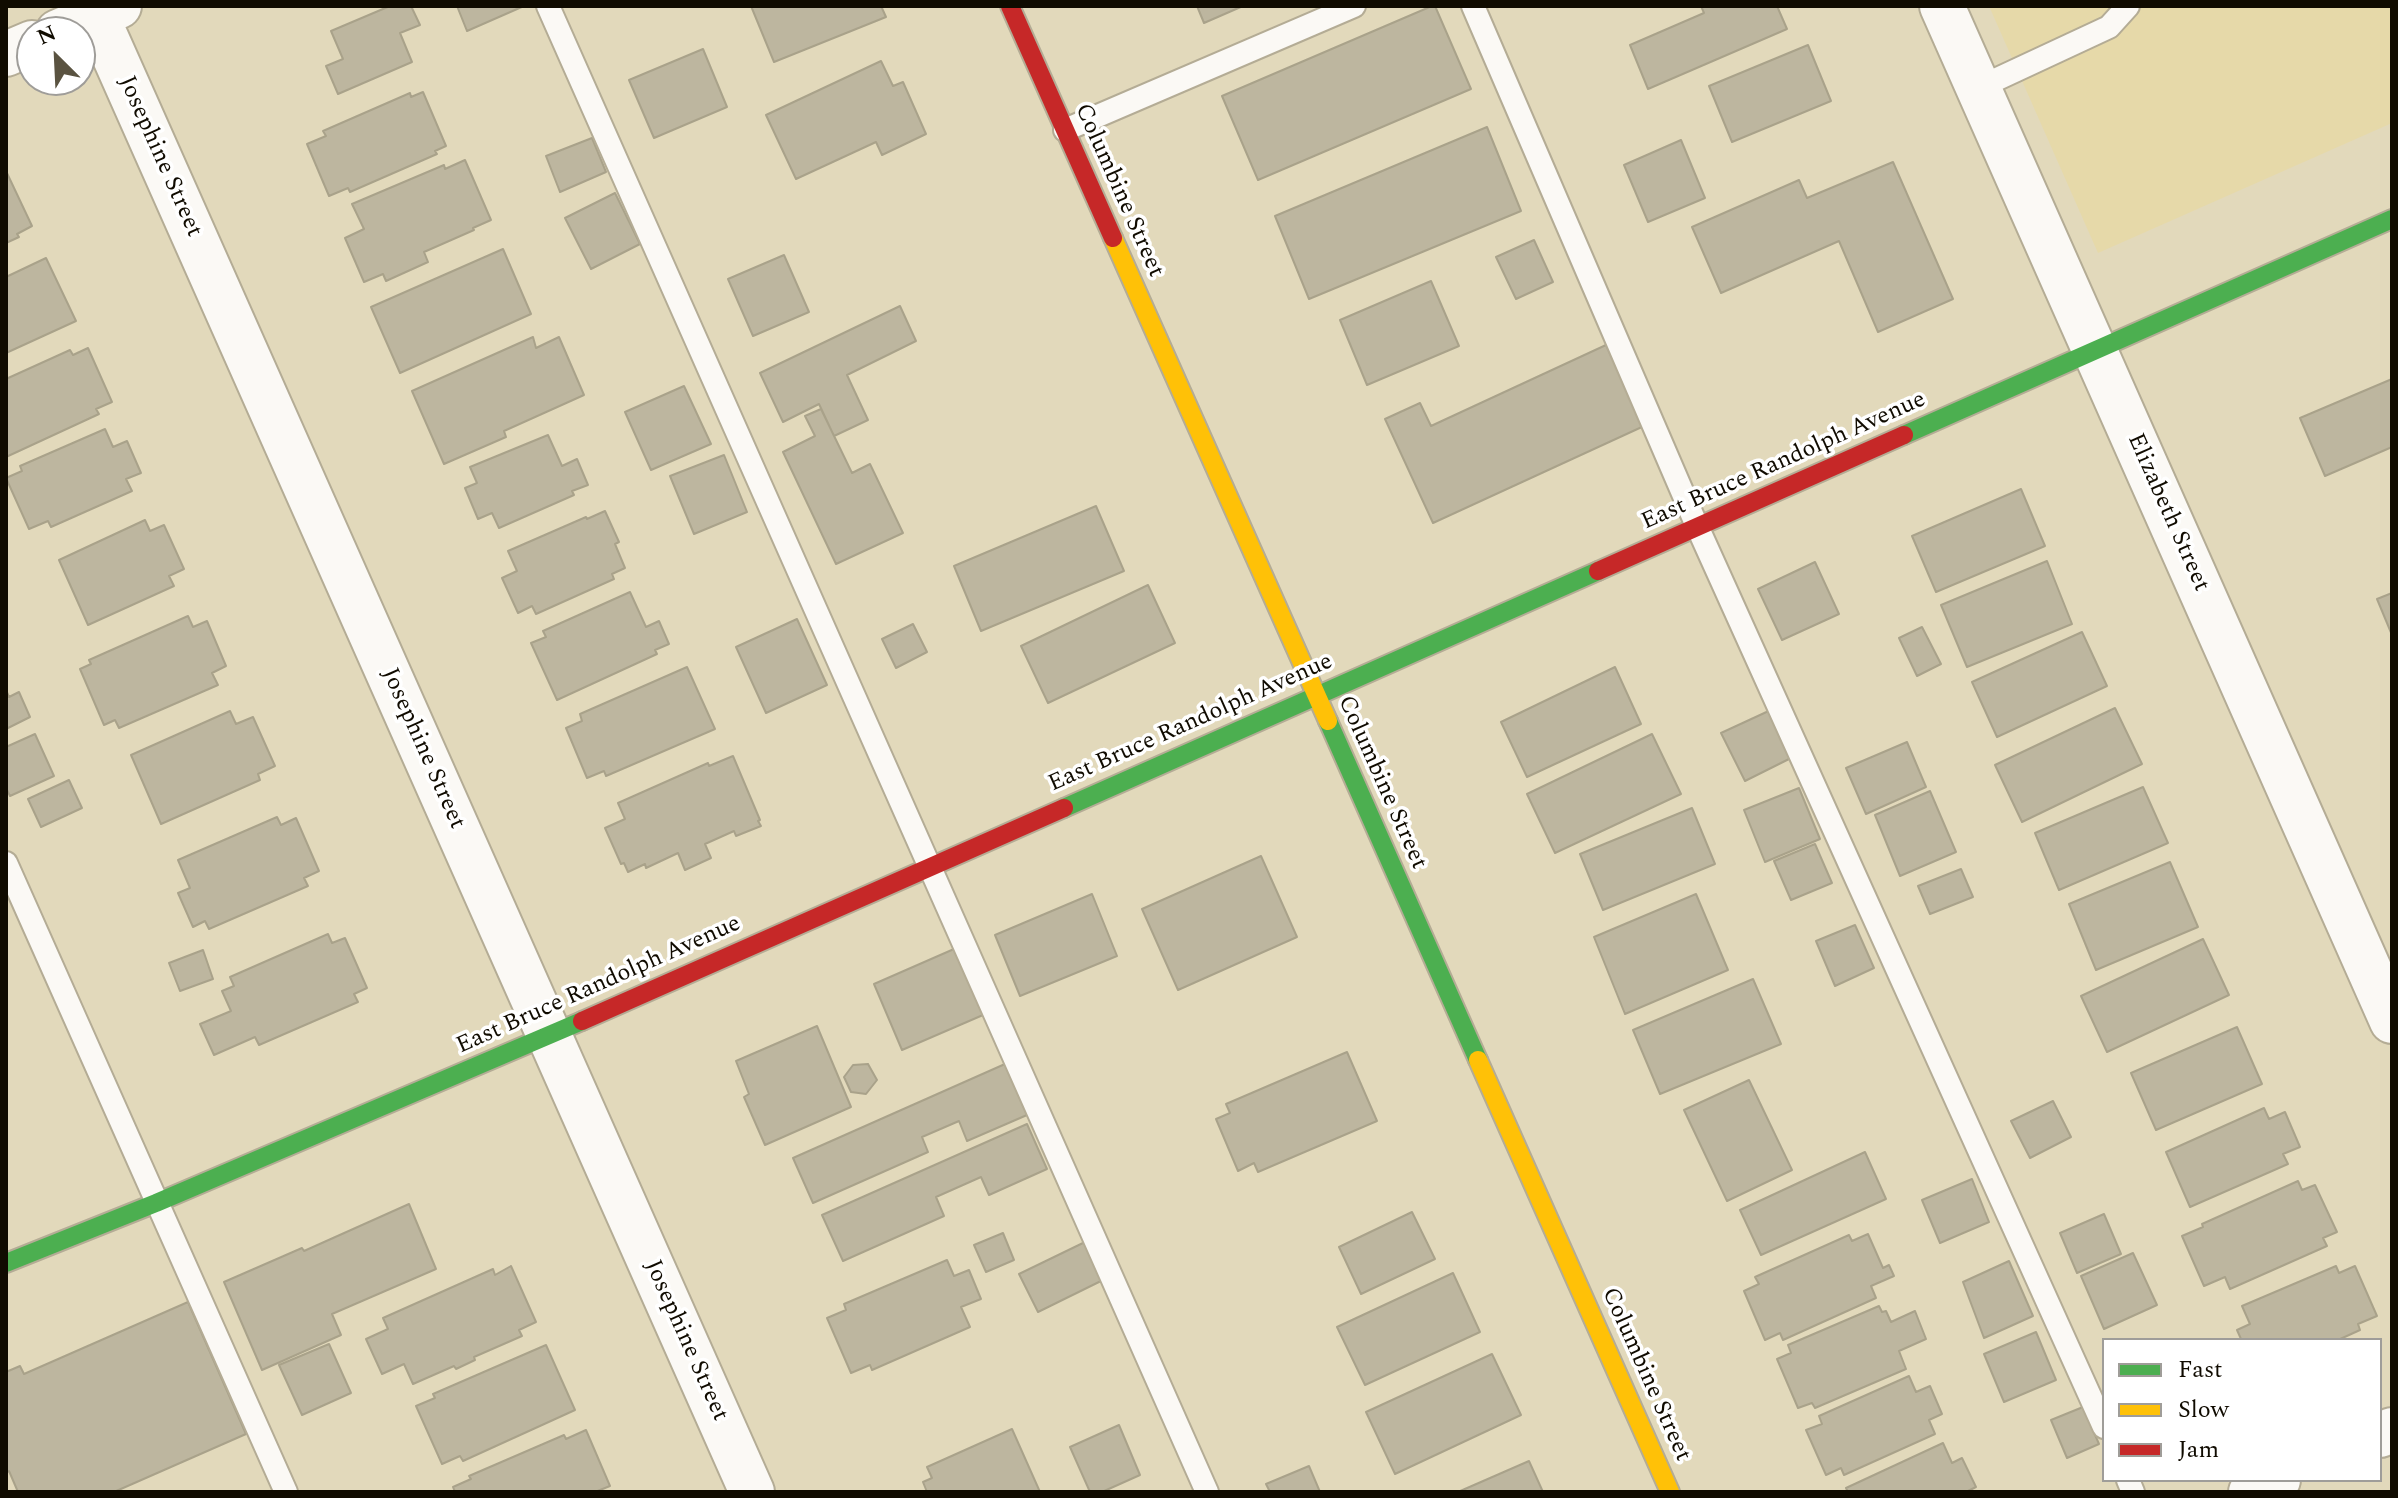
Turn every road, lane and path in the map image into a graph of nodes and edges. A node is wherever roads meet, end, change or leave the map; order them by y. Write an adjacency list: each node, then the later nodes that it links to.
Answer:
1 (548, 6): 15 (lane)
2 (1010, 6): 9 (street, Columbine Street)
3 (1354, 6): 9 (lane)
4 (1473, 6): 12 (lane)
5 (1942, 6): 8 (street, Elizabeth Street)
6 (2128, 6): 8 (lane)
7 (91, 15): 17 (street, Josephine Street)
8 (1978, 88): 11 (street, Elizabeth Street)
9 (1065, 130): 13 (street, Columbine Street)
10 (2392, 219): 11 (street, East Bruce Randolph Avenue)
11 (2095, 350): 12 (street, East Bruce Randolph Avenue); 16 (street, Elizabeth Street)
12 (1697, 526): 13 (street, East Bruce Randolph Avenue); 20 (lane)
13 (1316, 695): 15 (street, East Bruce Randolph Avenue); 25 (street, Columbine Street)
14 (6, 863): 18 (lane)
15 (930, 867): 17 (street, East Bruce Randolph Avenue); 24 (lane)
16 (2392, 1021)
17 (549, 1036): 18 (street, East Bruce Randolph Avenue); 23 (street, Josephine Street)
18 (156, 1203): 19 (street, East Bruce Randolph Avenue); 22 (lane)
19 (6, 1263)
20 (2102, 1423)
21 (2274, 1482): 26 (street)
22 (286, 1492)
23 (752, 1492)
24 (1207, 1492)
25 (1670, 1492)
26 (2251, 1492)

